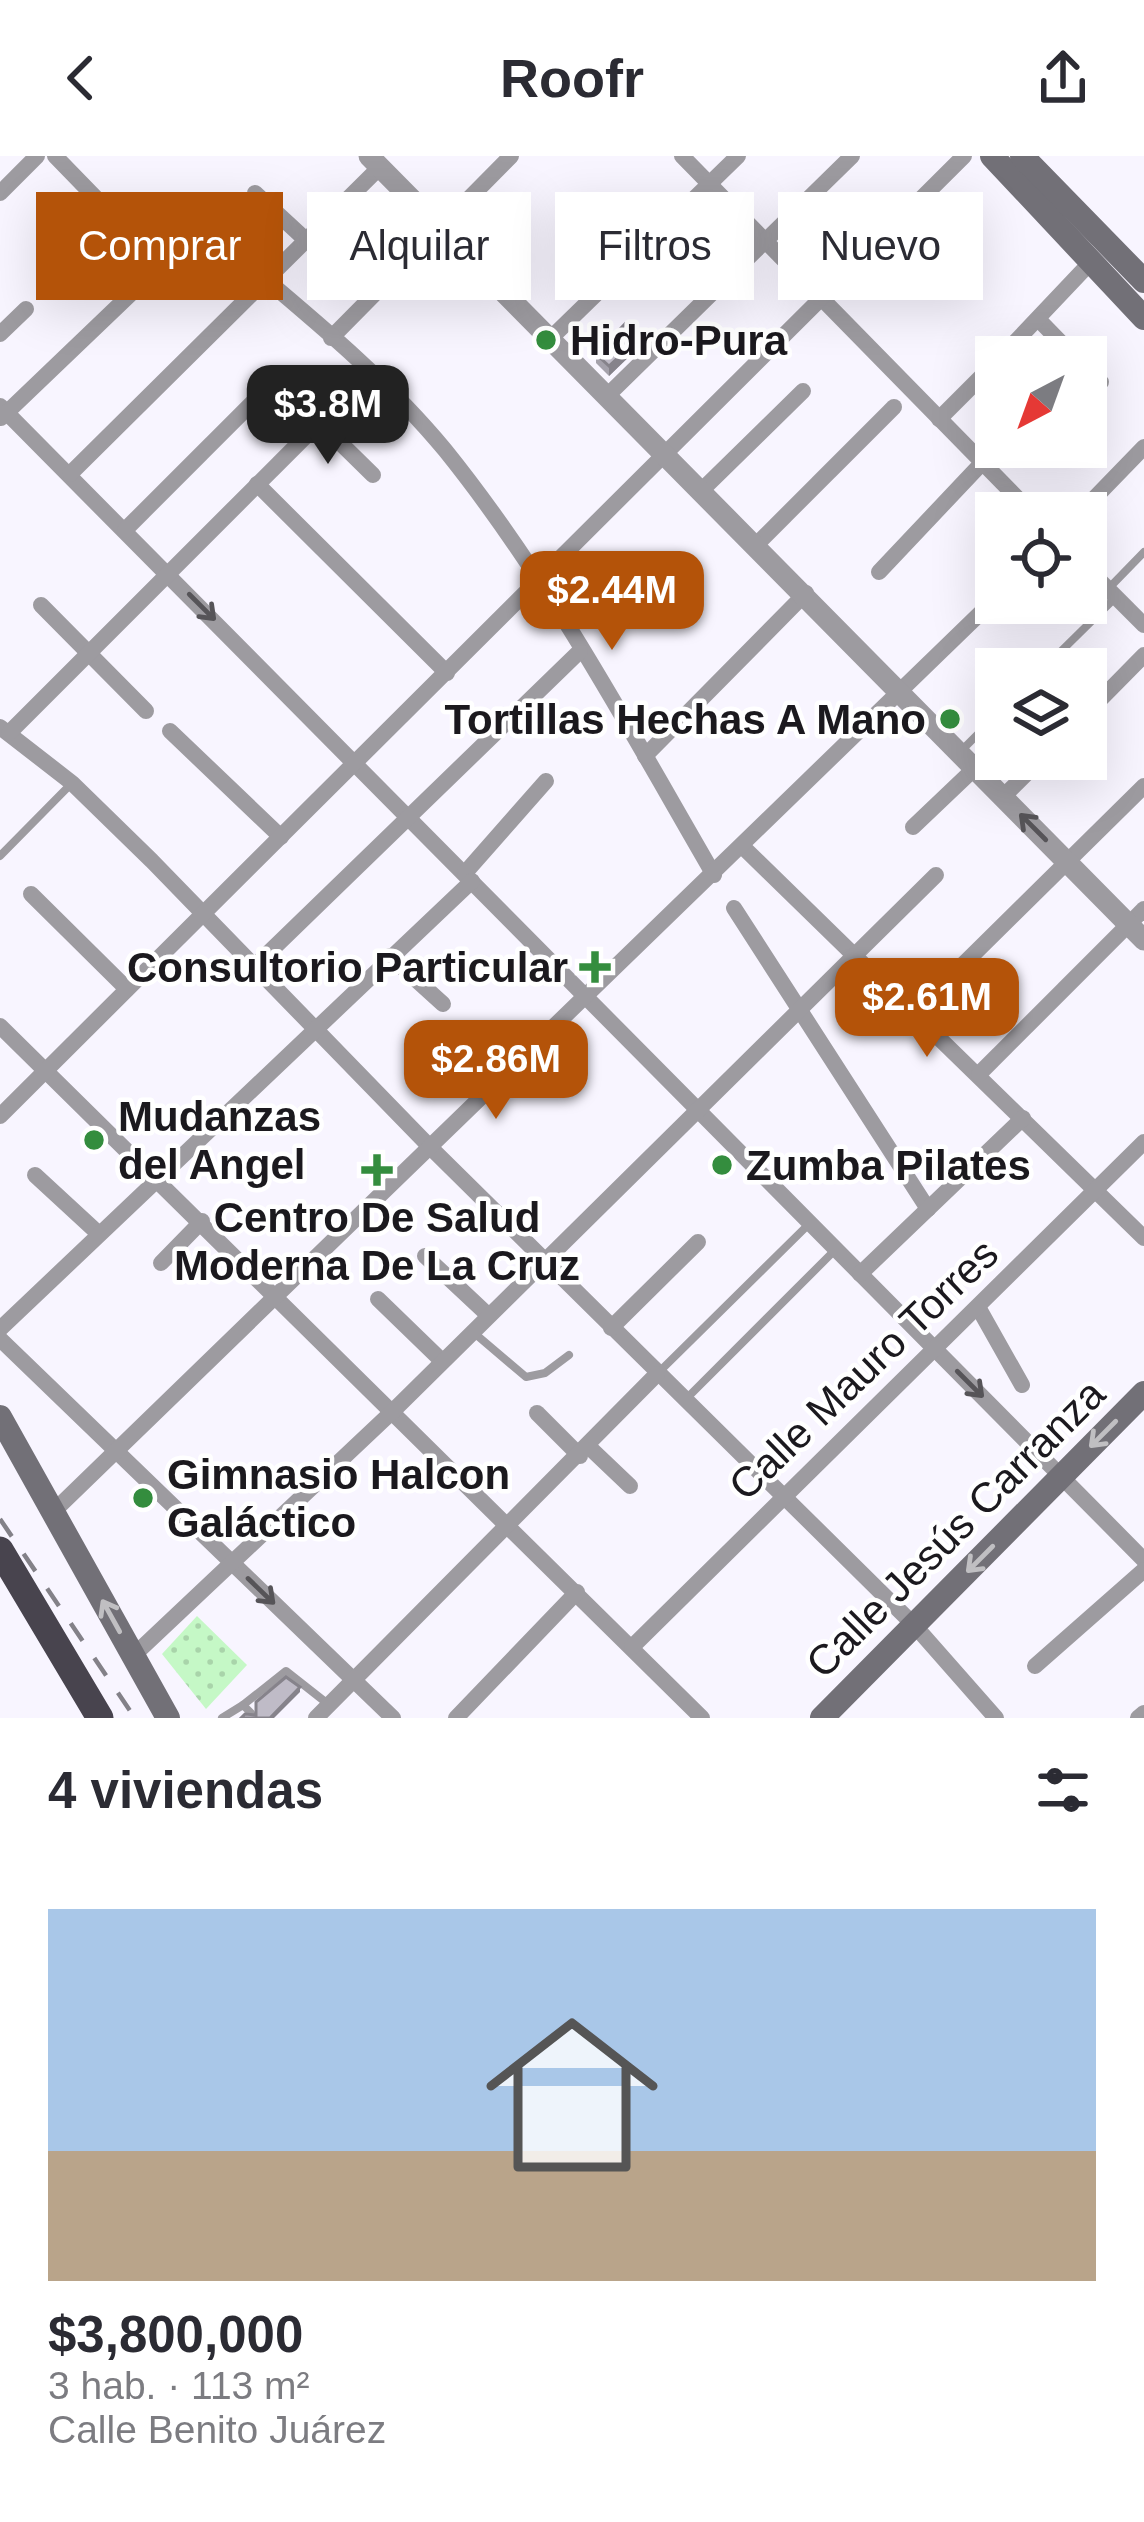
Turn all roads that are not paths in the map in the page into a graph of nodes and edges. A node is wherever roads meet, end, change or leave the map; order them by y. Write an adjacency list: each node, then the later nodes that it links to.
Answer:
1 (38, 156): 17 (street)
2 (55, 156): 12 (street)
3 (511, 156): 15 (street)
4 (682, 156): 11 (street)
5 (738, 156): 11 (street)
6 (853, 156): 20 (street)
7 (964, 156): 16 (street)
8 (992, 156): 22 (main road)
9 (1022, 156): 24 (main road)
10 (375, 162): 13 (street); 14 (street)
11 (710, 184): 20 (street); 38 (street)
12 (90, 192)
13 (349, 192)
14 (405, 192)
15 (476, 192)
16 (928, 192)
17 (0, 193)
18 (283, 219): 19 (street)
19 (307, 241): 23 (street)
20 (766, 241): 21 (street); 44 (street)
21 (778, 253)
22 (1090, 263): 33 (street); 34 (main road)
23 (283, 265)
24 (1144, 281)
25 (283, 295): 39 (street)
26 (119, 300): 46 (street)
27 (248, 300): 54 (street)
28 (369, 300): 39 (street)
29 (514, 300): 38 (street)
30 (820, 300): 50 (street)
31 (824, 300): 47 (street)
32 (26, 309): 35 (street)
33 (1038, 319): 36 (street); 37 (street)
34 (1144, 319)
35 (0, 334)
36 (1023, 336)
37 (1055, 336)
38 (551, 337): 44 (street)
39 (331, 338): 40 (street)
40 (368, 374): 48 (street); 65 (street)
41 (275, 380): 60 (street)
42 (975, 386): 47 (street)
43 (803, 391): 57 (street)
44 (609, 394): 50 (street)
45 (894, 406): 61 (street)
46 (2, 412): 54 (street)
47 (939, 419): 51 (street)
48 (319, 422): 55 (street); 56 (street)
49 (1144, 447): 59 (street)
50 (667, 452): 57 (street); 65 (street)
51 (975, 456)
52 (977, 468): 63 (street)
53 (987, 468): 58 (street)
54 (70, 474): 60 (street)
55 (373, 475)
56 (257, 484): 64 (street); 76 (street)
57 (704, 489): 61 (street)
58 (1011, 492)
59 (1100, 492)
60 (125, 530): 64 (street)
61 (757, 544): 67 (street)
62 (1144, 552): 68 (lane)
63 (879, 572)
64 (168, 573): 74 (street); 85 (street, one-way to 85)
65 (537, 584): 73 (street); 76 (street)
66 (1107, 588): 68 (street)
67 (806, 593): 78 (street); 83 (street)
68 (1112, 593): 71 (street); 72 (lane)
69 (41, 605): 74 (street)
70 (975, 619): 78 (street)
71 (1144, 625)
72 (1062, 648)
73 (580, 651): 83 (street); 91 (street)
74 (89, 653): 79 (street); 80 (street)
75 (1144, 655): 77 (street)
76 (448, 673): 85 (street)
77 (1107, 692)
78 (902, 693): 84 (street); 94 (street)
79 (146, 711)
80 (5, 730): 88 (street)
81 (170, 731): 93 (street)
82 (975, 748): 84 (lane)
83 (645, 756): 97 (street)
84 (967, 760): 90 (street); 92 (street)
85 (356, 764): 91 (street); 93 (street)
86 (1021, 780): 90 (street)
87 (546, 782): 99 (street)
88 (72, 783): 95 (lane); 102 (street)
89 (1144, 786): 96 (street)
90 (1004, 797): 96 (street, one-way to 90)
91 (410, 818): 99 (street); 106 (street)
92 (913, 827)
93 (281, 837): 102 (street)
94 (743, 848): 97 (street); 104 (street)
95 (0, 856)
96 (1067, 861): 103 (street); 111 (street)
97 (714, 874): 108 (street)
98 (936, 875): 104 (street)
99 (468, 878): 105 (street); 108 (street)
100 (32, 894): 107 (street)
101 (734, 908): 110 (street)
102 (203, 913): 106 (street); 107 (street)
103 (1139, 924): 115 (street)
104 (855, 954): 110 (street); 111 (street)
105 (390, 956): 109 (street); 113 (street)
106 (254, 967): 113 (street)
107 (127, 989): 114 (street)
108 (586, 998): 116 (street); 120 (street)
109 (443, 1004)
110 (800, 1011): 116 (street); 124 (street)
111 (915, 1012): 115 (street)
112 (0, 1026): 114 (street)
113 (314, 1030): 120 (street); 122 (street)
114 (46, 1070): 117 (street); 122 (street)
115 (979, 1074): 118 (street)
116 (697, 1108): 126 (street); 132 (street)
117 (0, 1116)
118 (1023, 1118): 123 (street); 124 (street)
119 (1144, 1142): 123 (street, Calle Mauro Torres)
120 (430, 1148): 132 (street); 135 (street)
121 (35, 1175): 127 (street)
122 (159, 1178): 125 (street); 127 (street)
123 (1096, 1191): 128 (street); 137 (street, Calle Mauro Torres)
124 (928, 1209): 134 (street)
125 (202, 1221): 133 (street); 135 (street)
126 (810, 1223): 130 (street); 146 (lane)
127 (99, 1234): 140 (street)
128 (1144, 1238)
129 (698, 1242): 139 (street)
130 (836, 1250): 134 (street); 149 (lane)
131 (425, 1256): 138 (street)
132 (542, 1259): 138 (street); 139 (street)
133 (161, 1263)
134 (860, 1274): 143 (street)
135 (277, 1296): 150 (street); 153 (street)
136 (378, 1299): 145 (street)
137 (978, 1307): 143 (street, Calle Mauro Torres); 147 (street)
138 (488, 1316): 141 (street)
139 (611, 1328): 146 (street)
140 (0, 1329)
141 (472, 1331): 144 (lane); 145 (street)
142 (0, 1339): 153 (street)
143 (935, 1349): 155 (street, one-way to 155); 157 (street, Calle Mauro Torres)
144 (569, 1354)
145 (442, 1361): 150 (street)
146 (657, 1374): 149 (street); 154 (street)
147 (1022, 1385)
148 (1144, 1393): 155 (main road, Calle Jesús Carranza, one-way to 155)
149 (684, 1401): 157 (street)
150 (394, 1410): 159 (street); 162 (street)
151 (537, 1413): 154 (street)
152 (0, 1418): 158 (main road)
153 (116, 1451): 158 (street); 162 (street)
154 (585, 1452): 156 (street); 159 (street)
155 (1062, 1476): 161 (street); 165 (main road, Calle Jesús Carranza, one-way to 165)
156 (630, 1486)
157 (782, 1499): 165 (street); 166 (street, Calle Mauro Torres)
158 (52, 1512): 167 (main road, one-way to 158)
159 (512, 1526): 164 (street); 169 (street)
160 (0, 1550): 172 (highway)
161 (1144, 1560)
162 (232, 1563): 167 (street); 169 (street, one-way to 169)
163 (1144, 1570): 168 (street)
164 (577, 1592): 166 (street); 176 (street)
165 (915, 1625): 177 (main road, Calle Jesús Carranza); 178 (street)
166 (632, 1647): 171 (street)
167 (134, 1656): 173 (main road)
168 (1035, 1666)
169 (355, 1681): 170 (street); 175 (street)
170 (322, 1712): 174 (lane)
171 (691, 1715)
172 (100, 1718)
173 (168, 1718)
174 (222, 1718)
175 (393, 1718)
176 (456, 1718)
177 (821, 1718)
178 (996, 1718)

